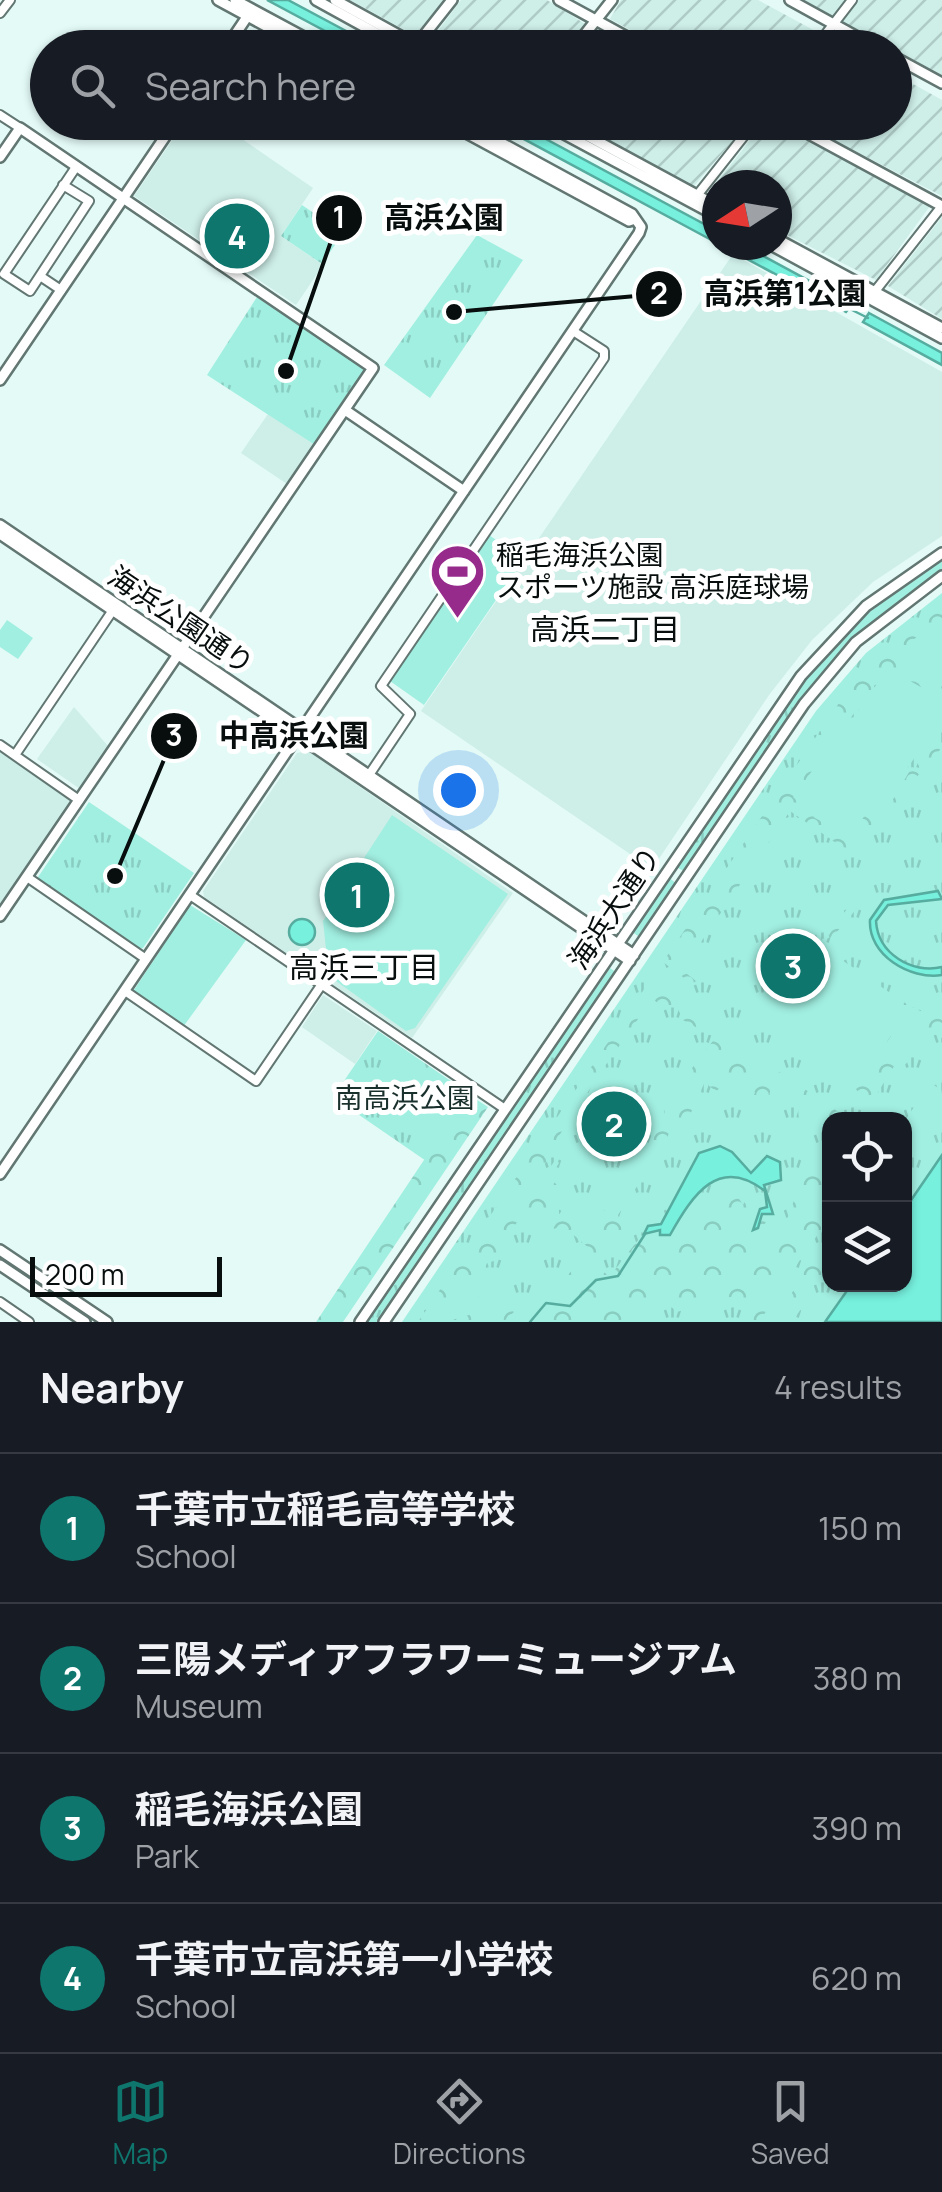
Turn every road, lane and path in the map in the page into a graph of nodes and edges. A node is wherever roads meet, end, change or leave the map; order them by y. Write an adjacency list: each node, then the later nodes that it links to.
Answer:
1 (10, 0): 12 (street)
2 (218, 0): 11 (street)
3 (236, 0): 11 (street)
4 (316, 0): 18 (street)
5 (334, 0): 19 (street)
6 (452, 0): 20 (street)
7 (559, 0): 13 (street)
8 (612, 0): 13 (street)
9 (790, 0): 14 (street)
10 (852, 0): 14 (street)
11 (250, 12): 15 (street); 16 (street); 17 (street)
12 (0, 13)
13 (596, 20): 21 (street); 22 (street)
14 (834, 24): 23 (street); 24 (street)
15 (238, 30)
16 (278, 30)
17 (287, 30)
18 (370, 30)
19 (389, 30)
20 (430, 30)
21 (588, 30)
22 (615, 30)
23 (829, 30)
24 (845, 30)
25 (912, 66): 26 (street)
26 (942, 82)
27 (0, 115): 28 (street)
28 (20, 128): 29 (street); 38 (street)
29 (30, 135)
30 (37, 140): 39 (street)
31 (163, 140): 41 (street)
32 (479, 140): 46 (street)
33 (496, 140): 46 (street)
34 (578, 140): 42 (street)
35 (593, 140): 42 (street)
36 (741, 140): 42 (street)
37 (820, 140): 45 (street)
38 (0, 157)
39 (76, 167): 40 (street); 41 (street)
40 (64, 185): 49 (street); 49 (street)
41 (123, 199): 50 (street); 56 (street)
42 (694, 199): 43 (street); 44 (street)
43 (702, 201)
44 (702, 205)
45 (942, 206): 51 (street)
46 (635, 219): 53 (street)
47 (792, 248): 51 (street)
48 (792, 255): 51 (street)
49 (40, 276): 50 (street)
50 (61, 290): 55 (street)
51 (872, 295): 52 (street); 54 (street)
52 (942, 328)
53 (574, 331): 57 (street); 67 (street)
54 (942, 338)
55 (0, 380)
56 (345, 410): 57 (street); 63 (street)
57 (464, 490): 64 (street)
58 (0, 525): 63 (street, 海浜公園通り)
59 (0, 534): 62 (street, 海浜公園通り)
60 (942, 552): 69 (street, 海浜大通り)
61 (942, 576): 71 (street, 海浜大通り)
62 (113, 610): 63 (street, 海浜公園通り); 66 (street)
63 (181, 652): 64 (street, 海浜公園通り); 68 (street)
64 (300, 733): 67 (street, 海浜公園通り); 72 (street); 74 (street, 海浜公園通り)
65 (0, 746): 66 (street)
66 (14, 756): 68 (street)
67 (368, 775): 74 (street, 海浜公園通り)
68 (79, 800): 70 (street)
69 (668, 868): 71 (street); 74 (street, 海浜大通り)
70 (27, 878): 73 (street); 76 (street)
71 (685, 880): 75 (street, 海浜大通り)
72 (190, 895): 76 (street); 77 (street)
73 (0, 916)
74 (615, 946): 75 (street, 海浜公園通り); 79 (street, 海浜大通り)
75 (632, 958): 88 (street, 海浜大通り)
76 (146, 959): 78 (street)
77 (322, 984): 78 (street); 79 (street)
78 (124, 991): 80 (street)
79 (505, 1108): 87 (street, 海浜大通り)
80 (0, 1174)
81 (0, 1250): 84 (street)
82 (0, 1264): 84 (street)
83 (0, 1302): 85 (street)
84 (89, 1319): 86 (street)
85 (29, 1322)
86 (107, 1322)
87 (360, 1322)
88 (384, 1322)

